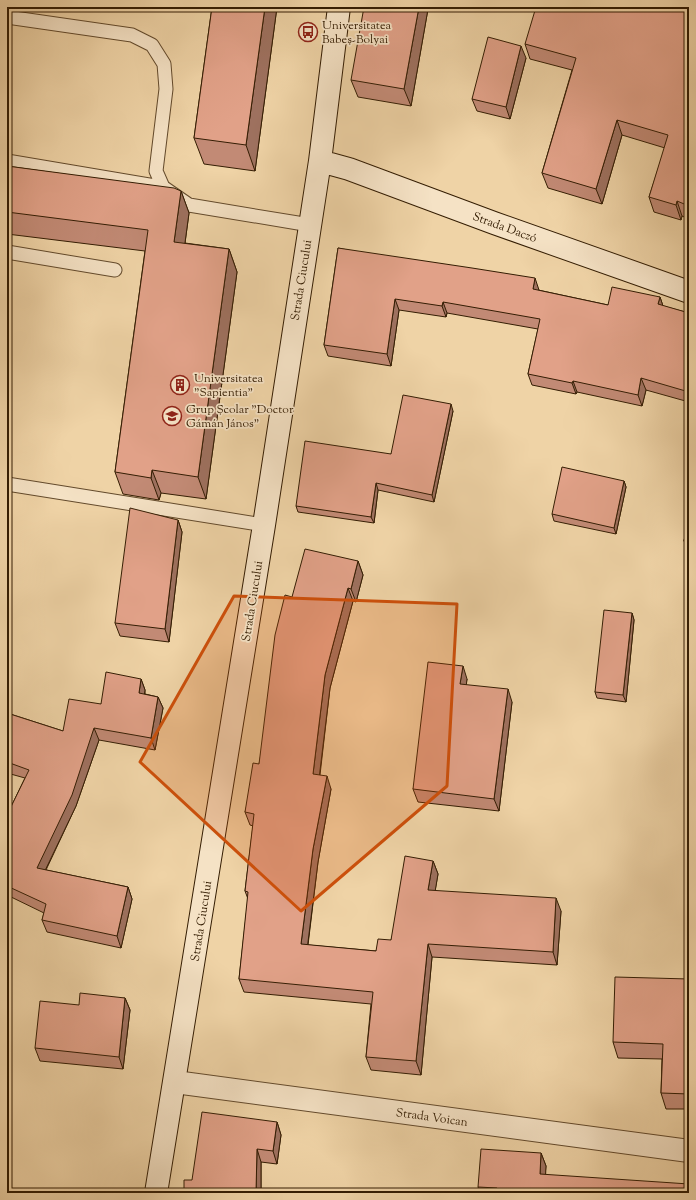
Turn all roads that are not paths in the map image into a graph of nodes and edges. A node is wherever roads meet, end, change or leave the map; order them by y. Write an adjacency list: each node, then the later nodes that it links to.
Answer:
1 (339, 7): 4 (main road, Strada Ciucului)
2 (7, 17): 5 (lane)
3 (7, 161): 5 (lane)
4 (320, 161): 6 (main road, Strada Ciucului); 9 (main road, Strada Daczó)
5 (163, 187): 6 (lane)
6 (310, 225): 11 (main road, Strada Ciucului)
7 (7, 252): 8 (lane)
8 (115, 270)
9 (689, 292)
10 (7, 484): 11 (lane)
11 (264, 525): 12 (main road, Strada Ciucului)
12 (175, 1082): 13 (main road, Strada Voican); 14 (main road, Strada Ciucului)
13 (689, 1152)
14 (156, 1193)

